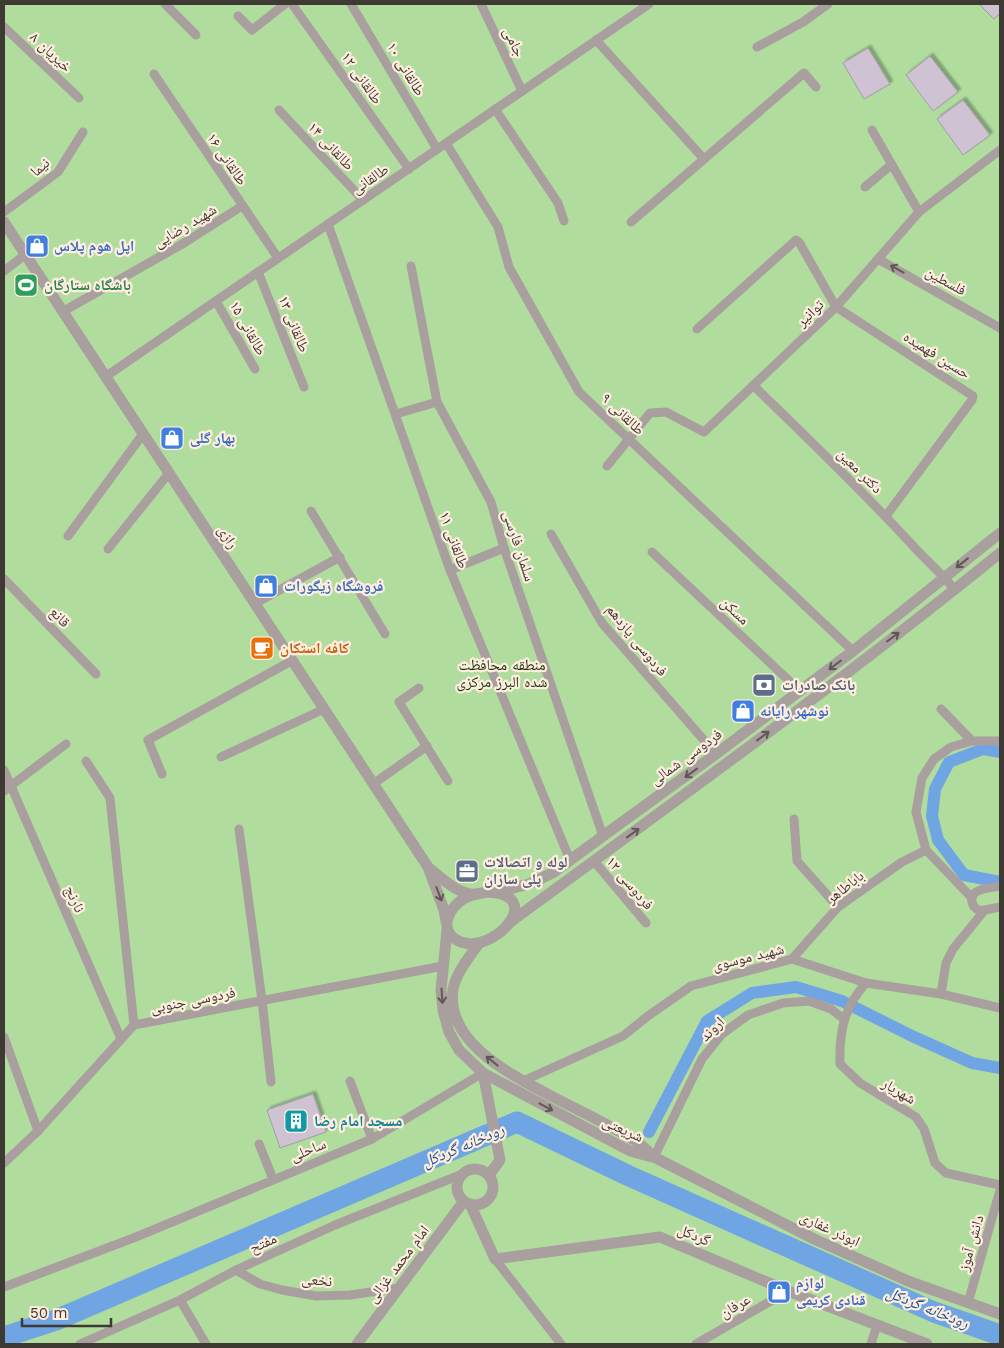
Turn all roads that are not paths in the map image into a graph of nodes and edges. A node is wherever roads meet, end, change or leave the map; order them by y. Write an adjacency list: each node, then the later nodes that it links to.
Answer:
1 (164, 4): 10 (street)
2 (285, 4): 8 (street)
3 (292, 4): 26 (street, طالقانی ۱۲)
4 (351, 4): 22 (street, طالقانی ۱۰)
5 (481, 4): 15 (street, جامی)
6 (649, 4): 11 (street, طالقانی)
7 (828, 4): 12 (street)
8 (238, 16)
9 (4, 27): 16 (street, خیریان ۸)
10 (196, 35)
11 (596, 40): 15 (street, طالقانی); 24 (street)
12 (757, 48)
13 (154, 74): 29 (street, طالقانی ۱۶)
14 (816, 87): 24 (street)
15 (522, 91): 17 (street, طالقانی)
16 (79, 98)
17 (495, 109): 21 (street, طالقانی); 33 (street)
18 (279, 110): 28 (street, طالقانی ۱۴)
19 (872, 130): 25 (street)
20 (83, 132): 30 (street, نیما)
21 (446, 143): 22 (street, طالقانی); 54 (street, طالقانی ۹)
22 (437, 149): 26 (street, طالقانی)
23 (1000, 150): 31 (street, توانیر)
24 (704, 159): 34 (street)
25 (891, 165): 27 (street); 31 (street)
26 (409, 169): 28 (street, طالقانی)
27 (865, 187)
28 (363, 200): 35 (street, طالقانی)
29 (242, 206): 37 (street, طالقانی ۱۶); 44 (street, شهید رضایی)
30 (4, 212)
31 (919, 212): 38 (street, توانیر)
32 (4, 222): 36 (street, رازی)
33 (564, 222)
34 (631, 222)
35 (328, 224): 37 (street, طالقانی); 52 (street, طالقانی ۱۱)
36 (26, 254): 40 (street); 44 (street, رازی)
37 (278, 258): 41 (street, طالقانی)
38 (878, 259): 43 (street, توانیر); 45 (street, فلسطین, one-way to 38)
39 (411, 266): 51 (street, سلمان فارسی)
40 (4, 271)
41 (258, 272): 42 (street, طالقانی); 50 (street, طالقانی ۱۳)
42 (216, 301): 47 (street, طالقانی ۱۵); 48 (street, طالقانی)
43 (836, 307): 46 (street); 49 (street, توانیر); 58 (street, حسین فهمیده)
44 (62, 312): 48 (street, رازی)
45 (1000, 328)
46 (697, 329)
47 (255, 369)
48 (105, 377): 53 (street, رازی)
49 (754, 386): 54 (street, توانیر); 58 (street, دکتر معین)
50 (304, 387)
51 (437, 402): 52 (street); 62 (street, سلمان فارسی)
52 (396, 414): 67 (street, طالقانی ۱۱)
53 (143, 434): 56 (street, رازی); 61 (street)
54 (629, 439): 55 (street); 73 (street, طالقانی ۹)
55 (607, 466)
56 (168, 473): 63 (street); 71 (street, رازی)
57 (311, 511): 66 (street)
58 (886, 516): 68 (street, دکتر معین)
59 (1000, 533): 68 (street, فردوسی شمالی, one-way to 68)
60 (551, 534): 84 (street, فردوسی یازدهم)
61 (68, 536)
62 (504, 548): 67 (street); 94 (street, سلمان فارسی)
63 (108, 549)
64 (652, 552): 77 (street, مسکن)
65 (1000, 553): 70 (street, فردوسی شمالی)
66 (340, 557): 71 (street); 72 (street)
67 (450, 570): 96 (street, طالقانی ۱۱)
68 (945, 577): 70 (street, دکتر معین); 73 (street, فردوسی شمالی)
69 (4, 579): 75 (street, قانع)
70 (955, 590): 97 (street, فردوسی شمالی, one-way to 70)
71 (254, 604): 74 (street, رازی)
72 (385, 634)
73 (853, 651): 77 (street, فردوسی شمالی, one-way to 77)
74 (293, 660): 78 (street, رازی); 88 (street)
75 (96, 674)
76 (419, 688): 83 (street)
77 (800, 691): 84 (street, فردوسی شمالی)
78 (324, 709): 85 (street); 90 (street, رازی)
79 (941, 709): 80 (street)
80 (972, 741): 81 (street); 95 (street)
81 (1000, 741)
82 (66, 744): 91 (street)
83 (427, 746): 89 (street); 90 (street)
84 (716, 754): 94 (street, فردوسی شمالی, one-way to 94)
85 (222, 757)
86 (86, 761): 116 (street)
87 (4, 770): 91 (street, نارنج)
88 (162, 774)
89 (448, 780)
90 (373, 784): 98 (street, رازی)
91 (7, 788): 118 (street, نارنج)
92 (794, 819): 102 (street)
93 (239, 829): 113 (street)
94 (604, 836): 96 (street, فردوسی شمالی)
95 (926, 850): 101 (street); 102 (street, باباطاهر)
96 (570, 860): 100 (street, فردوسی شمالی)
97 (594, 861): 105 (street, فردوسی شمالی); 106 (street, فردوسی ۱۲)
98 (428, 867): 100 (street); 107 (street, one-way to 107)
99 (1000, 886): 101 (street)
100 (492, 892): 105 (street); 107 (street)
101 (972, 898): 104 (street)
102 (838, 906): 109 (street, باباطاهر)
103 (1000, 907): 104 (street)
104 (984, 911): 112 (street)
105 (509, 923): 108 (street)
106 (646, 923)
107 (447, 925): 108 (street); 110 (street, شریعتی)
108 (479, 943): 121 (street, شریعتی, one-way to 108)
109 (792, 959): 111 (street, شهید موسوی); 121 (street, شهید موسوی)
110 (443, 966): 113 (street, فردوسی جنوبی); 119 (street, شریعتی, one-way to 119)
111 (866, 983): 112 (street, شهید موسوی); 115 (street)
112 (941, 994): 114 (street, شهید موسوی)
113 (262, 1000): 116 (street, فردوسی جنوبی); 122 (street)
114 (1000, 1008)
115 (846, 1015): 126 (street, اروند); 131 (street, شهریار)
116 (134, 1025): 118 (street, فردوسی جنوبی)
117 (4, 1037): 123 (street)
118 (121, 1039): 123 (street, فردوسی جنوبی)
119 (483, 1073): 124 (street, ساحلی); 126 (street, شریعتی, one-way to 126); 129 (street)
120 (350, 1081): 124 (street)
121 (523, 1081): 126 (street, شریعتی)
122 (271, 1082)
123 (38, 1131): 127 (street, فردوسی جنوبی)
124 (372, 1138): 130 (street, ساحلی)
125 (259, 1144): 130 (street)
126 (654, 1157): 140 (street, ابوذر غفاری)
127 (4, 1163)
128 (460, 1175): 129 (street); 133 (street); 135 (street, مفتح)
129 (489, 1175): 133 (street)
130 (273, 1180): 136 (street, ساحلی)
131 (1000, 1185)
132 (1000, 1190): 140 (street, دانش آموز)
133 (467, 1203): 134 (street); 137 (street, امام محمد غزالی)
134 (495, 1258): 138 (street, گردکل); 147 (street)
135 (236, 1270): 137 (street, نخعی); 139 (street, مفتح)
136 (4, 1287)
137 (399, 1288): 146 (street, امام محمد غزالی)
138 (788, 1291): 142 (street, گردکل); 143 (street, عرفان)
139 (180, 1300): 144 (street, مفتح); 145 (street)
140 (968, 1303): 141 (street, ابوذر غفاری)
141 (1000, 1314)
142 (877, 1325): 150 (street); 151 (street, گردکل)
143 (706, 1339): 148 (street, عرفان); 149 (street)
144 (80, 1344)
145 (206, 1344)
146 (357, 1344)
147 (561, 1344)
148 (696, 1344)
149 (714, 1344)
150 (871, 1344)
151 (927, 1344)

